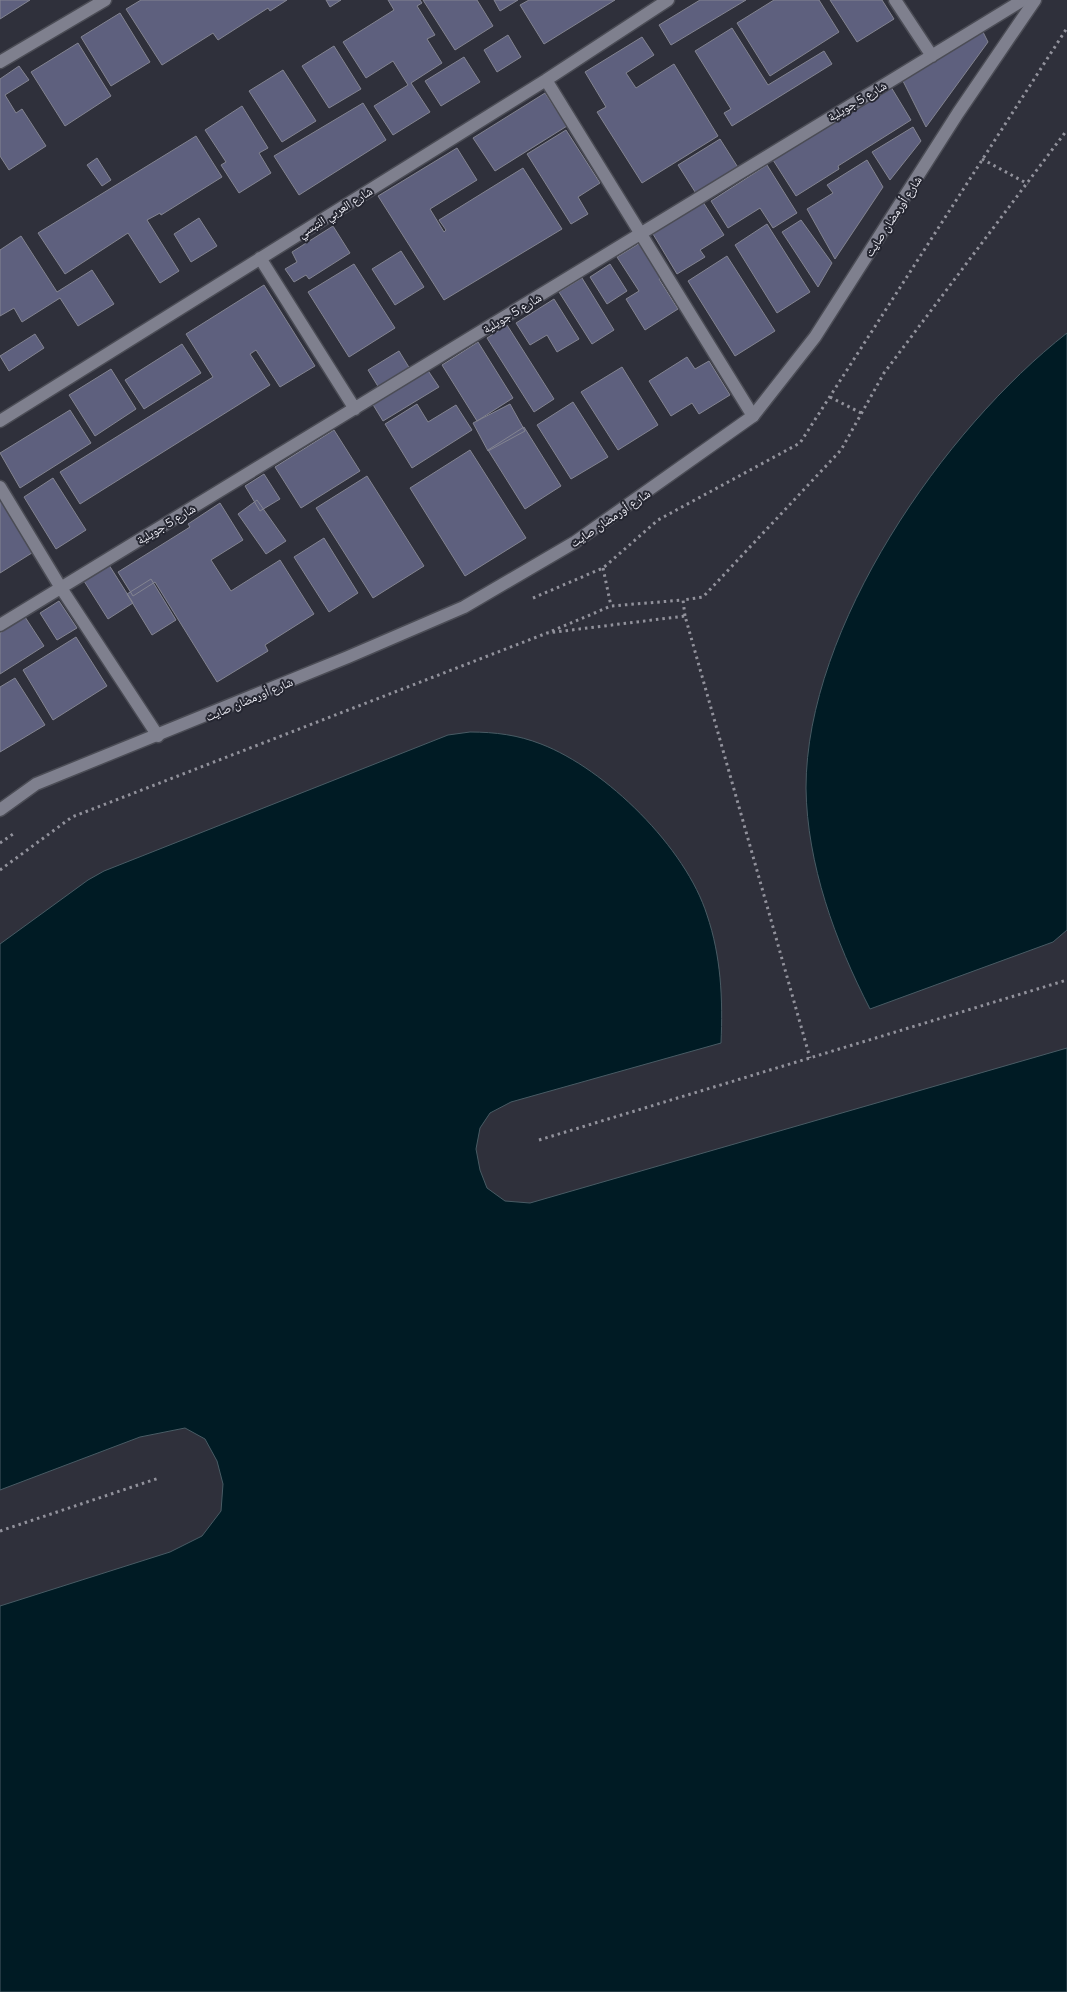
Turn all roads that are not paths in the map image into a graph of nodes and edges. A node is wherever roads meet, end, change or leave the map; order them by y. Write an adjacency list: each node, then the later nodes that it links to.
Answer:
1 (105, 0): 7 (street)
2 (668, 0): 8 (street, شارع العربي التبسي)
3 (895, 0): 6 (street)
4 (1023, 0): 6 (street, شارع 5 جويلية)
5 (1035, 0): 12 (street, شارع أورمضان صايت)
6 (932, 56): 9 (street, شارع 5 جويلية)
7 (0, 62)
8 (546, 80): 9 (street); 10 (street, شارع العربي التبسي)
9 (641, 233): 11 (street, شارع 5 جويلية); 12 (street)
10 (260, 258): 11 (street); 13 (street, شارع العربي التبسي)
11 (355, 408): 15 (street, شارع 5 جويلية)
12 (753, 416): 17 (street, شارع أورمضان صايت)
13 (0, 421)
14 (0, 487): 15 (street)
15 (62, 588): 16 (street, شارع 5 جويلية); 17 (street)
16 (0, 625)
17 (158, 736): 18 (street, شارع أورمضان صايت)
18 (0, 810)

